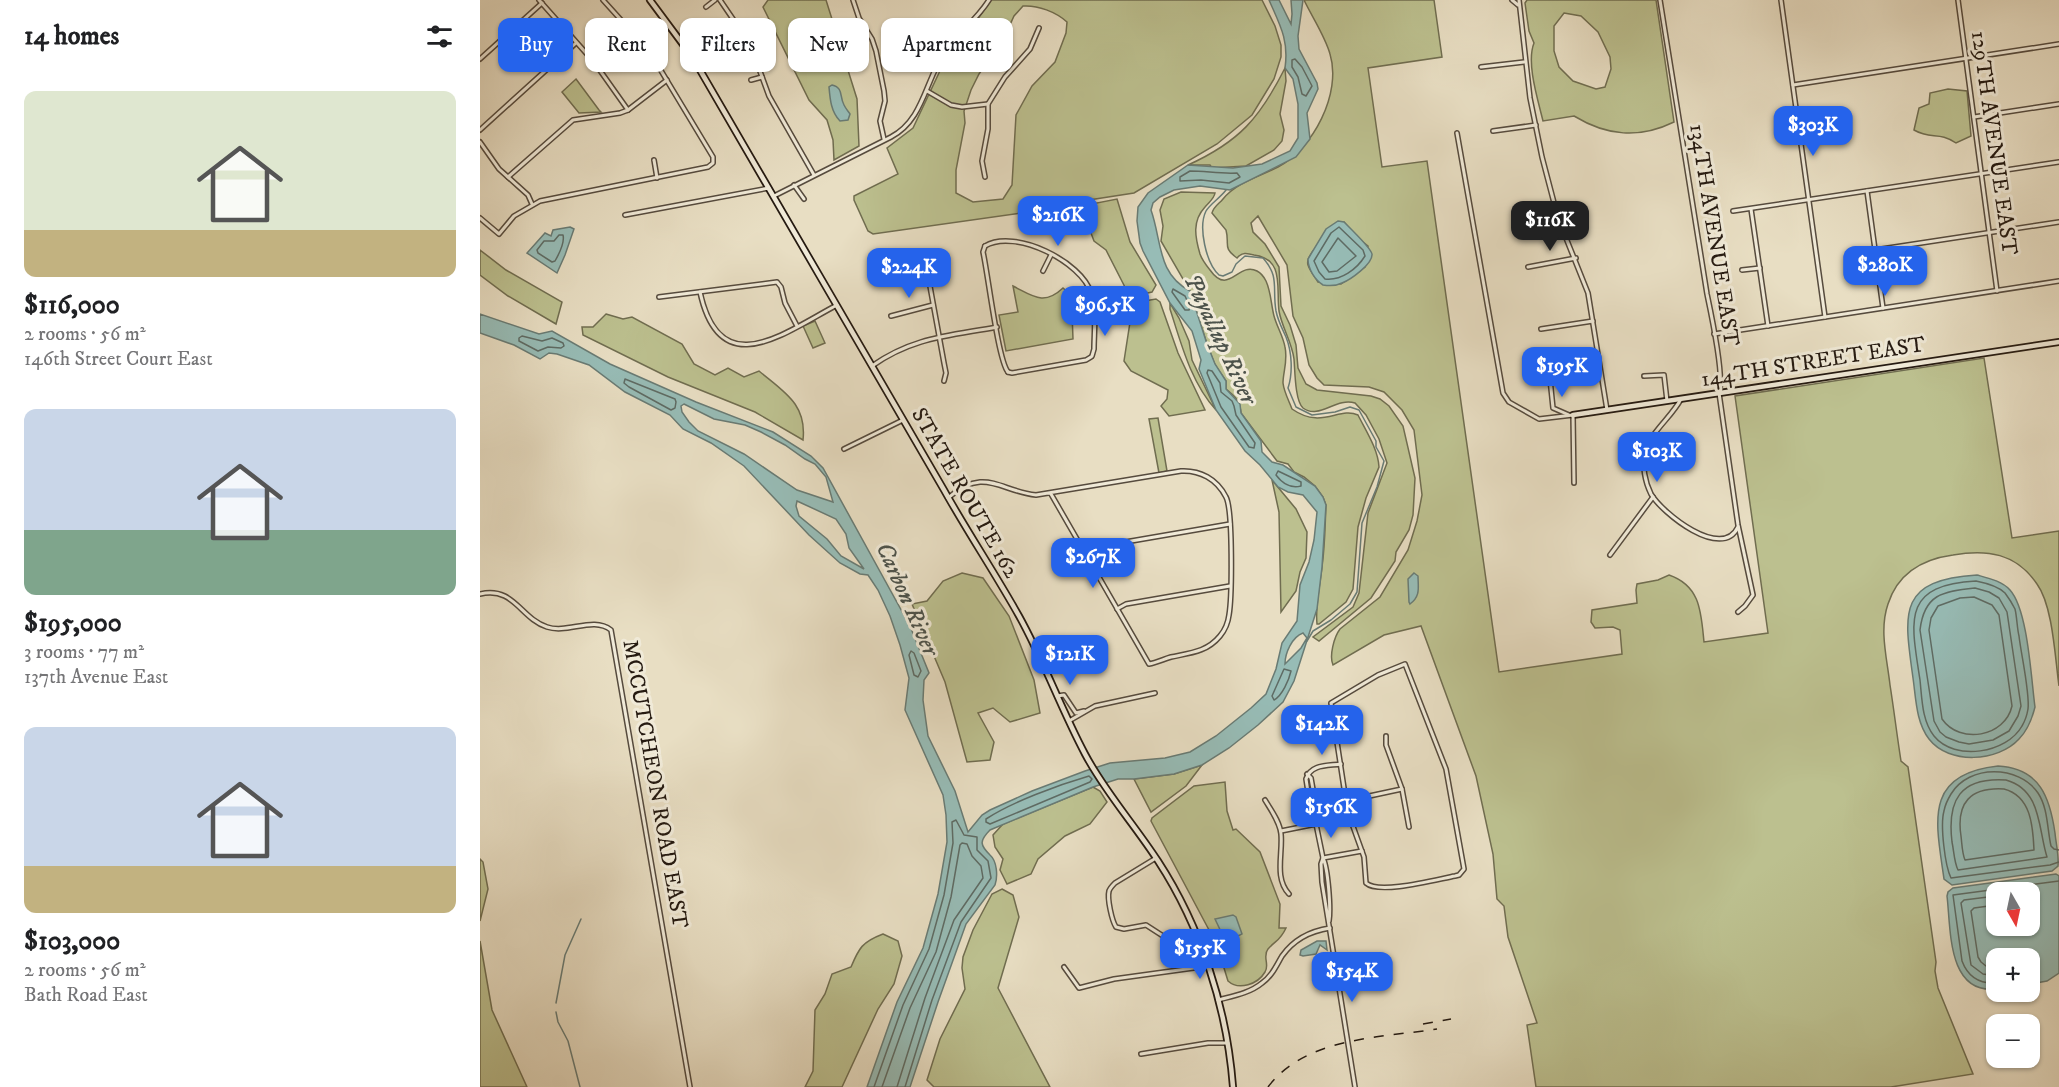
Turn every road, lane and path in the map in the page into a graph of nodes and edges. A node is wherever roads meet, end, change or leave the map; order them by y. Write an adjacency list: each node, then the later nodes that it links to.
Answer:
1 (603, 0): 24 (street)
2 (650, 0): 46 (main road, STATE ROUTE 162)
3 (717, 0): 13 (street); 14 (street)
4 (853, 0): 36 (street)
5 (989, 0): 27 (street)
6 (1512, 0): 12 (street)
7 (1518, 0): 12 (street)
8 (1660, 0): 82 (street, 134TH AVENUE EAST)
9 (1781, 0): 26 (street)
10 (1958, 0): 18 (street, 129TH AVENUE EAST)
11 (540, 2): 16 (street); 19 (street)
12 (1520, 6): 20 (street)
13 (706, 7)
14 (731, 18)
15 (1039, 28): 28 (street)
16 (576, 42): 30 (street); 33 (street)
17 (2059, 44): 18 (street)
18 (1966, 58): 26 (street); 31 (street, 129TH AVENUE EAST)
19 (480, 59)
20 (1525, 62): 21 (street); 32 (street)
21 (1481, 67)
22 (760, 72): 23 (street)
23 (762, 77): 25 (street); 41 (street)
24 (667, 80): 30 (street); 44 (street)
25 (751, 80)
26 (1793, 85): 50 (street)
27 (927, 91): 28 (street); 36 (street)
28 (988, 104): 43 (street)
29 (2059, 104): 31 (street)
30 (628, 110): 42 (street)
31 (1974, 117): 40 (street, 129TH AVENUE EAST)
32 (1536, 125): 34 (street); 62 (street)
33 (480, 130)
34 (1493, 131)
35 (1457, 133): 95 (street)
36 (884, 140): 41 (street)
37 (480, 142): 42 (street)
38 (654, 160): 44 (street)
39 (2059, 162): 40 (street)
40 (1982, 174): 47 (street); 57 (street, 129TH AVENUE EAST)
41 (814, 175): 45 (street)
42 (508, 177): 51 (street)
43 (985, 177)
44 (657, 178): 51 (street)
45 (794, 185): 48 (street); 49 (street)
46 (769, 188): 48 (main road, STATE ROUTE 162); 54 (street)
47 (1867, 191): 50 (street); 60 (street)
48 (774, 196): 72 (main road, STATE ROUTE 162)
49 (804, 199)
50 (1809, 200): 52 (street); 76 (street)
51 (532, 204): 55 (street)
52 (1751, 209): 53 (street); 65 (street)
53 (1733, 211)
54 (625, 215)
55 (480, 218)
56 (2059, 222): 57 (street)
57 (1989, 232): 60 (street); 69 (street, 129TH AVENUE EAST)
58 (981, 243): 59 (street)
59 (985, 246): 61 (street); 80 (street)
60 (1875, 250): 74 (street)
61 (1051, 255): 67 (street); 86 (street)
62 (1576, 258): 64 (street); 77 (street)
63 (898, 260): 73 (street)
64 (1528, 267)
65 (1760, 268): 66 (street); 79 (street)
66 (1742, 270)
67 (1042, 271)
68 (2059, 281): 69 (street)
69 (1997, 291): 74 (street)
70 (700, 292): 71 (street); 78 (street); 78 (street)
71 (659, 297)
72 (837, 305): 78 (street); 85 (main road, STATE ROUTE 162)
73 (933, 305): 75 (street); 83 (street)
74 (1883, 308): 76 (street)
75 (891, 316)
76 (1825, 317): 79 (street)
77 (1593, 321): 81 (street); 94 (street)
78 (797, 326)
79 (1768, 326): 82 (street)
80 (996, 327): 83 (street); 86 (street)
81 (1541, 329)
82 (1714, 334): 91 (street, 134TH AVENUE EAST)
83 (939, 337): 85 (street); 90 (street)
84 (2059, 342): 91 (main road, 144TH STREET EAST)
85 (872, 366): 96 (main road, STATE ROUTE 162)
86 (1008, 372): 87 (street)
87 (1005, 376)
88 (1644, 376): 93 (street)
89 (1550, 379): 95 (street)
90 (944, 381)
91 (1719, 393): 92 (main road, 144TH STREET EAST); 103 (street, 134TH AVENUE EAST)
92 (1681, 398): 93 (main road, 144TH STREET EAST); 100 (street)
93 (1667, 401): 94 (main road, 144TH STREET EAST)
94 (1606, 410): 95 (main road, 144TH STREET EAST)
95 (1571, 415): 98 (street)
96 (903, 420): 97 (street); 101 (main road, STATE ROUTE 162)
97 (844, 449)
98 (1574, 483)
99 (1051, 494): 101 (street); 102 (street); 104 (street)
100 (1653, 497): 103 (street); 105 (street)
101 (948, 498): 111 (main road, STATE ROUTE 162)
102 (1230, 525): 104 (street); 106 (street)
103 (1738, 525): 109 (street, 134TH AVENUE EAST)
104 (1084, 555): 108 (street)
105 (1610, 555)
106 (1230, 586): 108 (street); 108 (street)
107 (480, 594): 133 (street, MCCUTCHEON ROAD EAST)
108 (1117, 609)
109 (1738, 612)
110 (1155, 693): 112 (street)
111 (1056, 697): 112 (street); 113 (main road, STATE ROUTE 162)
112 (1084, 711): 113 (street)
113 (1067, 722): 123 (main road, STATE ROUTE 162)
114 (1386, 736): 116 (street)
115 (1341, 764): 118 (street); 119 (street); 122 (street)
116 (1402, 789): 118 (street); 120 (street)
117 (1265, 800): 121 (street)
118 (1346, 801): 122 (street)
119 (1316, 824): 121 (street); 124 (street)
120 (1409, 827)
121 (1281, 831): 125 (street)
122 (1362, 851): 124 (street)
123 (1156, 858): 127 (street); 128 (main road, STATE ROUTE 162)
124 (1323, 858): 126 (street)
125 (1289, 894)
126 (1330, 928): 130 (street); 135 (street)
127 (1163, 936)
128 (1208, 966): 129 (street); 130 (main road, STATE ROUTE 162)
129 (1064, 967)
130 (1218, 1000): 131 (main road, STATE ROUTE 162)
131 (1228, 1043): 132 (street); 134 (main road, STATE ROUTE 162)
132 (1141, 1054)
133 (690, 1087)
134 (1233, 1087)
135 (1355, 1087)

